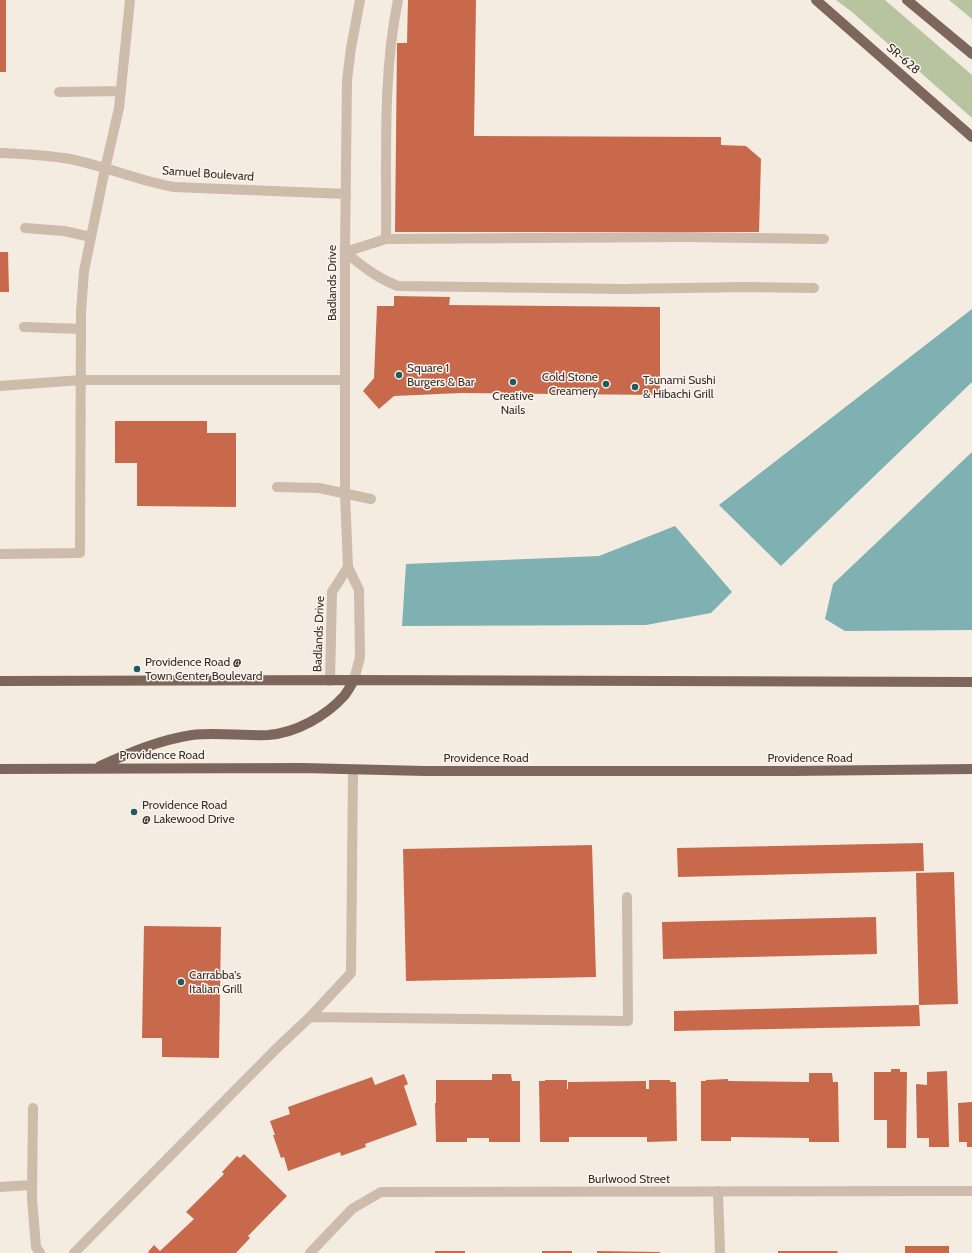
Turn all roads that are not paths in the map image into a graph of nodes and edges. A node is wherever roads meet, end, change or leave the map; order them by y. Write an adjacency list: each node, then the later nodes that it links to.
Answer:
1 (130, 0): 7 (street)
2 (360, 0): 12 (street, Badlands Drive)
3 (398, 0): 15 (street)
4 (816, 0): 9 (main road, SR-628)
5 (907, 0): 6 (main road)
6 (972, 54)
7 (121, 91): 8 (street); 11 (street)
8 (59, 92)
9 (972, 137)
10 (0, 153): 11 (street, Samuel Boulevard)
11 (105, 169): 12 (street, Samuel Boulevard); 14 (street)
12 (346, 194): 17 (street, Badlands Drive)
13 (25, 228): 14 (street)
14 (91, 237): 20 (street)
15 (386, 239): 16 (street); 17 (street)
16 (824, 239)
17 (345, 252): 18 (street); 22 (street, Badlands Drive)
18 (814, 288)
19 (24, 327): 20 (street)
20 (81, 329): 21 (street)
21 (81, 380): 22 (street); 23 (street); 27 (street)
22 (345, 380): 25 (street, Badlands Drive)
23 (0, 386)
24 (277, 487): 25 (street)
25 (345, 494): 26 (street); 28 (street, Badlands Drive)
26 (371, 499)
27 (0, 554)
28 (348, 567): 29 (street, Badlands Drive); 31 (street, Badlands Drive)
29 (354, 680): 31 (main road); 32 (main road); 33 (main road)
30 (0, 681): 31 (main road)
31 (330, 681)
32 (972, 682)
33 (96, 768): 34 (main road, Providence Road); 36 (main road, Providence Road)
34 (0, 769)
35 (972, 769): 36 (main road, Providence Road)
36 (353, 770): 38 (street)
37 (627, 897): 38 (street)
38 (310, 1017): 45 (street)
39 (33, 1108): 40 (street)
40 (32, 1185): 41 (street); 44 (street)
41 (0, 1186)
42 (972, 1191): 43 (street, Burlwood Street)
43 (718, 1192): 46 (street, Burlwood Street); 47 (street)
44 (40, 1253)
45 (74, 1253)
46 (310, 1253)
47 (720, 1253)

